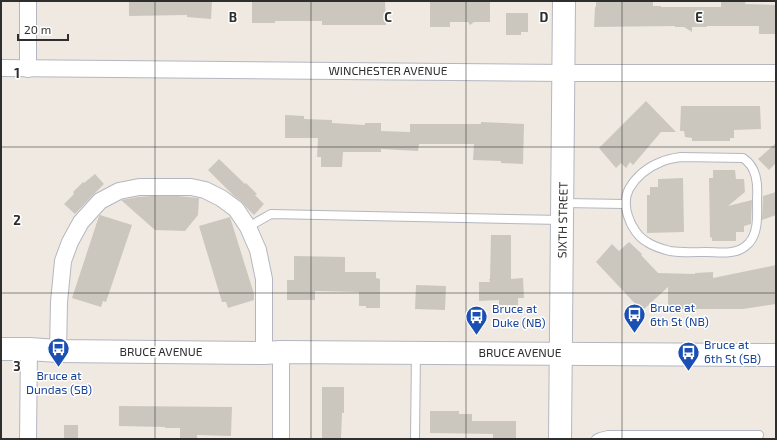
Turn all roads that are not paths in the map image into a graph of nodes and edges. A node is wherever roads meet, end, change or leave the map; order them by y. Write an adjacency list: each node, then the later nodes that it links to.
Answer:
1 (28, 1): 4 (street)
2 (564, 1): 5 (street, SIXTH STREET)
3 (1, 68): 4 (street, WINCHESTER AVENUE)
4 (28, 69): 5 (street, WINCHESTER AVENUE)
5 (564, 73): 6 (street, WINCHESTER AVENUE); 8 (street, SIXTH STREET)
6 (776, 73)
7 (625, 204): 7 (lane); 8 (lane)
8 (563, 212): 9 (lane); 15 (street, SIXTH STREET)
9 (248, 227): 12 (street); 13 (street)
10 (1, 349): 11 (street, BRUCE AVENUE)
11 (29, 349): 12 (street, BRUCE AVENUE); 20 (street)
12 (58, 351): 13 (street, BRUCE AVENUE)
13 (272, 352): 14 (street, BRUCE AVENUE); 21 (street)
14 (416, 352): 15 (street, BRUCE AVENUE); 22 (lane)
15 (561, 354): 16 (street, BRUCE AVENUE); 23 (street, SIXTH STREET)
16 (776, 355)
17 (759, 435): 19 (lane)
18 (646, 437): 19 (lane); 24 (lane)
19 (707, 437)
20 (28, 439)
21 (281, 439)
22 (415, 439)
23 (560, 439)
24 (596, 439)

